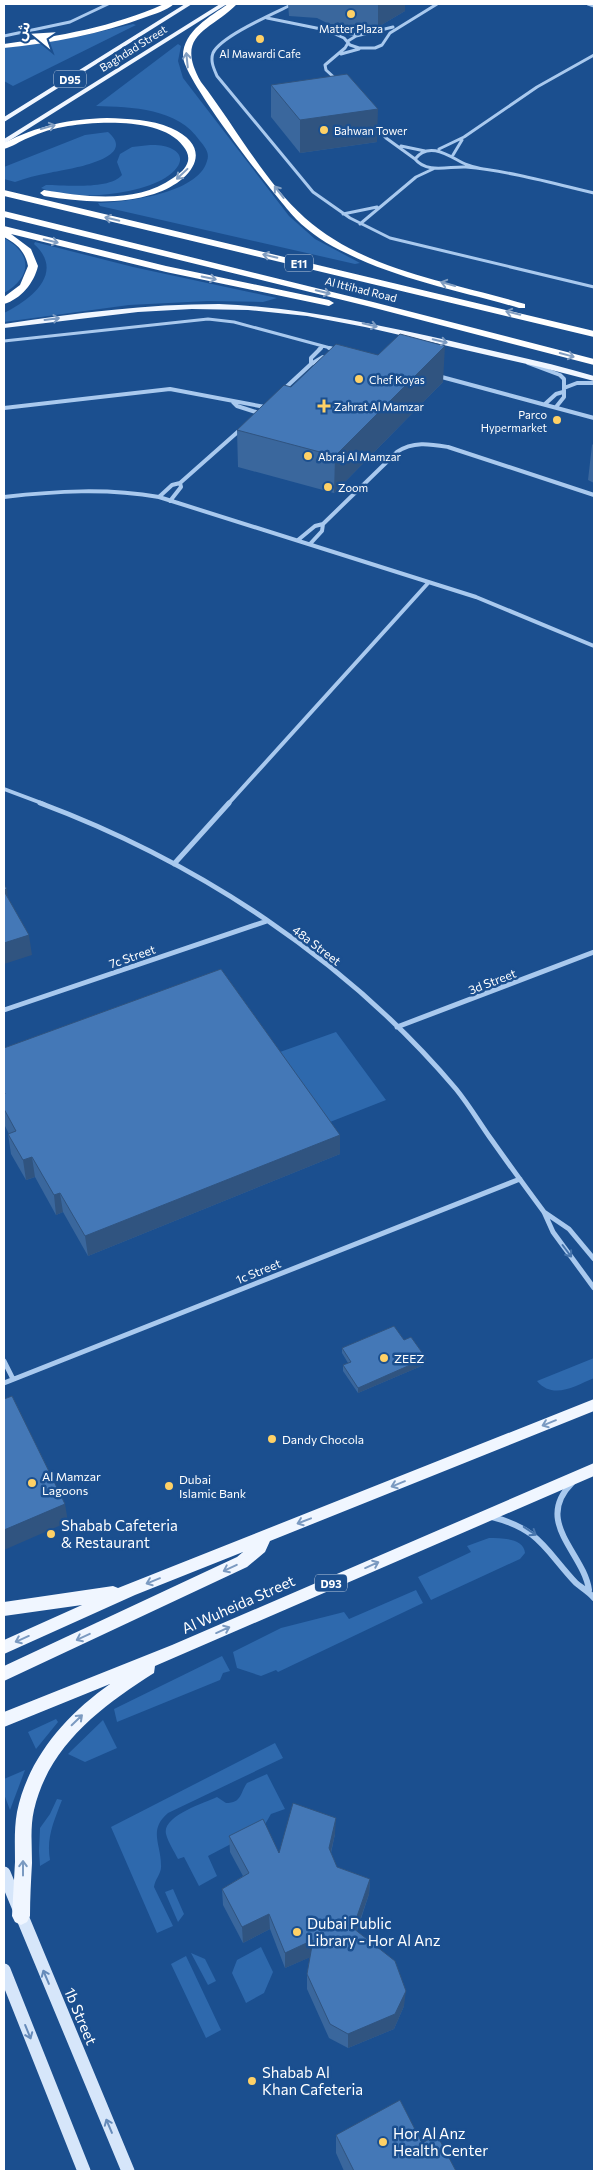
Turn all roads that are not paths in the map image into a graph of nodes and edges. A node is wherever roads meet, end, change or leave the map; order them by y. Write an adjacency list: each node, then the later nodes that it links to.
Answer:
1 (108, 4): 18 (street)
2 (158, 4): 21 (highway)
3 (170, 4): 21 (highway)
4 (189, 4): 27 (main road, Baghdad Street / D95)
5 (224, 4): 30 (main road, Baghdad Street / D95)
6 (233, 4): 55 (highway, one-way to 6)
7 (294, 4): 11 (street)
8 (437, 4): 14 (street)
9 (588, 4): 10 (street)
10 (594, 6)
11 (275, 14): 12 (street); 13 (street)
12 (267, 18): 13 (street); 48 (street)
13 (297, 23): 15 (street)
14 (403, 23): 16 (street); 23 (street)
15 (326, 30): 17 (street); 20 (street)
16 (367, 34): 17 (street); 19 (street)
17 (358, 35): 20 (street)
18 (4, 36)
19 (378, 36)
20 (348, 42): 23 (street); 25 (street)
21 (16, 44): 22 (highway)
22 (4, 46)
23 (364, 48): 25 (street)
24 (594, 55): 29 (street)
25 (335, 56): 26 (street)
26 (343, 87)
27 (4, 120)
28 (372, 121): 31 (street)
29 (464, 137): 33 (street); 35 (street)
30 (4, 142)
31 (396, 145): 34 (street); 36 (street)
32 (4, 146): 43 (highway, one-way to 43)
33 (436, 150): 34 (street); 35 (street)
34 (426, 151): 36 (street)
35 (453, 155): 37 (street)
36 (415, 159): 39 (street)
37 (457, 160): 38 (street); 41 (street)
38 (448, 167): 40 (street); 41 (street)
39 (418, 168): 40 (street); 42 (street)
40 (436, 168): 42 (street)
41 (483, 170): 45 (street)
42 (416, 177): 46 (street)
43 (4, 188)
44 (4, 193): 55 (highway, Al Ittihad Road / E11, one-way to 44)
45 (594, 193)
46 (380, 206): 48 (street); 49 (street)
47 (4, 214): 56 (highway, Al Ittihad Road / E11, one-way to 56)
48 (343, 214): 49 (street)
49 (360, 224): 52 (street)
50 (4, 229): 56 (highway, one-way to 56)
51 (4, 234): 53 (highway)
52 (594, 287)
53 (4, 301)
54 (4, 326): 61 (main road, one-way to 61)
55 (594, 333)
56 (494, 336): 62 (highway, Al Ittihad Road / E11, one-way to 62)
57 (4, 341): 58 (street)
58 (322, 346): 59 (street); 63 (street)
59 (333, 349): 60 (street); 63 (street)
60 (342, 351)
61 (523, 361): 65 (main road); 66 (street)
62 (594, 362)
63 (311, 364): 67 (street)
64 (437, 376): 70 (street)
65 (594, 381): 66 (street)
66 (563, 390): 70 (street); 72 (street)
67 (278, 395)
68 (271, 401): 71 (street)
69 (233, 402): 71 (street); 73 (street); 74 (street)
70 (545, 404): 72 (street)
71 (265, 407): 74 (street)
72 (556, 407): 75 (street)
73 (4, 408)
74 (259, 413): 76 (street)
75 (594, 418)
76 (252, 419)
77 (245, 425): 78 (street)
78 (180, 483): 81 (street); 82 (street)
79 (594, 495): 83 (street)
80 (4, 497): 81 (street)
81 (159, 497): 82 (street)
82 (170, 501): 84 (street)
83 (323, 524): 84 (street); 85 (street)
84 (298, 540): 85 (street)
85 (310, 544): 86 (street)
86 (429, 582): 87 (street); 89 (street)
87 (594, 646)
88 (4, 790): 89 (street, 48a Street)
89 (174, 864): 90 (street, 48a Street)
90 (268, 921): 92 (street, 7c Street); 93 (street, 48a Street)
91 (594, 952): 93 (street, 3d Street)
92 (4, 1010)
93 (397, 1027): 94 (street, 48a Street)
94 (520, 1179): 95 (street, 48a Street); 99 (street, 1c Street)
95 (544, 1212): 96 (street, 48a Street); 97 (street, 48a Street, one-way to 97)
96 (594, 1259)
97 (594, 1288)
98 (4, 1360): 99 (street)
99 (14, 1380): 100 (street, 1c Street)
100 (4, 1383)
101 (594, 1405): 104 (main road, one-way to 104)
102 (590, 1471): 103 (main road, Al Wuheida Street / D93); 106 (street)
103 (484, 1516): 106 (street, one-way to 106); 110 (main road, Al Wuheida Street / D93, one-way to 103)
104 (264, 1536): 105 (main road, one-way to 105); 111 (main road, one-way to 111)
105 (130, 1590): 108 (main road); 109 (main road, one-way to 109)
106 (589, 1590): 107 (street)
107 (594, 1598)
108 (4, 1609)
109 (4, 1647)
110 (178, 1650): 112 (main road, Al Wuheida Street / D93); 114 (main road, one-way to 110)
111 (4, 1674)
112 (4, 1719)
113 (4, 1873): 114 (street, 1b Street)
114 (20, 1916): 117 (street, 1b Street, one-way to 114)
115 (4, 1970): 116 (street, one-way to 116)
116 (84, 2171)
117 (128, 2171)

